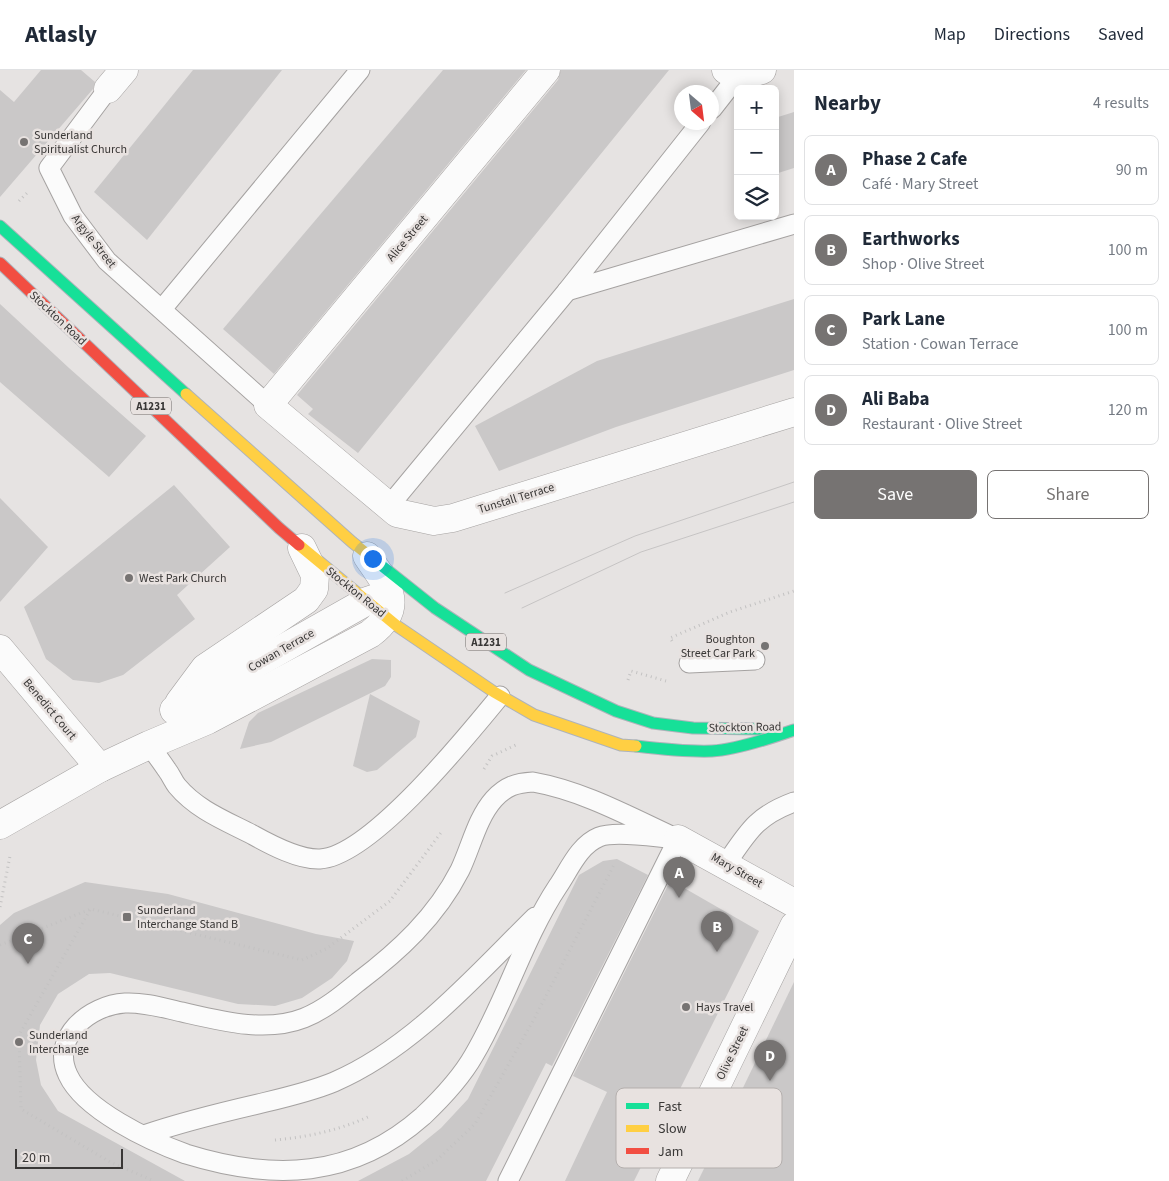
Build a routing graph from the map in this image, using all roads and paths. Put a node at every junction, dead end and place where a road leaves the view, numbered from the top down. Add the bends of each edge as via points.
1 (360, 70) edge
2 (546, 70) edge
3 (742, 72) edge
4 (118, 76) edge
5 (719, 100) edge
6 (695, 130) edge
7 (49, 168) junction
8 (18, 202) dead end
9 (794, 224) edge
10 (0, 226) edge
11 (0, 263) edge
12 (567, 291) junction
13 (162, 310) junction
14 (268, 405) junction
15 (794, 412) edge
16 (389, 506) junction
17 (302, 548) junction
18 (364, 551) junction
19 (794, 591) edge
20 (381, 604) junction
21 (435, 608) junction
22 (360, 639) junction
23 (422, 643) junction
24 (0, 649) edge
25 (755, 660) dead end
26 (689, 664) joint
27 (500, 696) junction
28 (174, 710) junction
29 (794, 728) edge
30 (149, 745) junction
31 (525, 745) dead end
32 (100, 768) junction
33 (482, 771) dead end
34 (794, 802) edge
35 (9, 819) edge
36 (447, 825) dead end
37 (678, 839) junction
38 (617, 859) dead end
39 (726, 864) junction
40 (794, 903) edge
41 (0, 907) edge
42 (543, 909) junction
43 (794, 926) edge
44 (0, 945) edge
45 (715, 1088) edge
46 (374, 1114) dead end
47 (144, 1135) junction
48 (293, 1138) dead end
49 (676, 1168) edge
50 (402, 1181) edge
51 (508, 1181) edge
52 (670, 1181) edge

1 - 13 lane
2 - 14 street, Alice Street
3 - 5 lane
4 - 7 lane
6 - 12 lane
7 - 8 path
7 - 13 lane, Argyle Street via 73,216 107,261
9 - 12 lane
10 - 18 highway, Stockton Road / A1231
11 - 17 highway, Stockton Road / A1231
12 - 16 lane
13 - 14 lane, Argyle Street
14 - 16 street, Tunstall Terrace
15 - 16 street, Tunstall Terrace via 452,518 434,522 397,513
17 - 20 highway, Stockton Road / A1231
17 - 28 street, Cowan Terrace via 315,574 314,589 306,600 205,668
18 - 20 street via 386,584
18 - 21 highway, Stockton Road / A1231
19 - 26 path via 730,612 670,638
20 - 21 street via 400,595
20 - 22 street, Cowan Terrace via 378,627
20 - 23 highway, Stockton Road / A1231
20 - 28 street, Cowan Terrace
21 - 29 highway, Stockton Road / A1231 via 529,670 616,712 654,723 693,728
22 - 23 street, Cowan Terrace via 395,635
22 - 30 street, Cowan Terrace via 208,720
23 - 27 highway, Stockton Road / A1231
24 - 32 street, Benedict Court
25 - 26 lane
27 - 29 highway, Stockton Road / A1231 via 534,714 621,745 714,751 760,741
27 - 30 lane via 438,768 376,831 350,849 319,859 276,847 207,812 177,786
28 - 30 street, Cowan Terrace
30 - 32 street, Cowan Terrace
31 - 33 path via 517,743 492,756
32 - 35 street, Cowan Terrace
34 - 39 lane via 762,818
35 - 41 path
36 - 44 path via 390,901 326,949 302,960 91,909
37 - 39 street, Mary Street
37 - 42 lane via 612,834 599,837 580,852
37 - 47 lane via 551,785 518,783 496,796 486,809 460,870 429,918 377,968 317,1012 301,1019 268,1025 125,1003 106,1006 89,1014 75,1026 66,1040 63,1054 66,1072 75,1088 93,1105
37 - 51 lane
38 - 50 path via 475,1124 437,1160
39 - 40 street, Mary Street
42 - 47 lane via 447,1004 396,1046 364,1066 334,1082 293,1096 178,1123
42 - 47 lane via 475,1055 436,1104 390,1142 362,1157 328,1169 268,1173 211,1163
43 - 45 street, Olive Street
46 - 48 path via 353,1124
49 - 52 street, Olive Street

